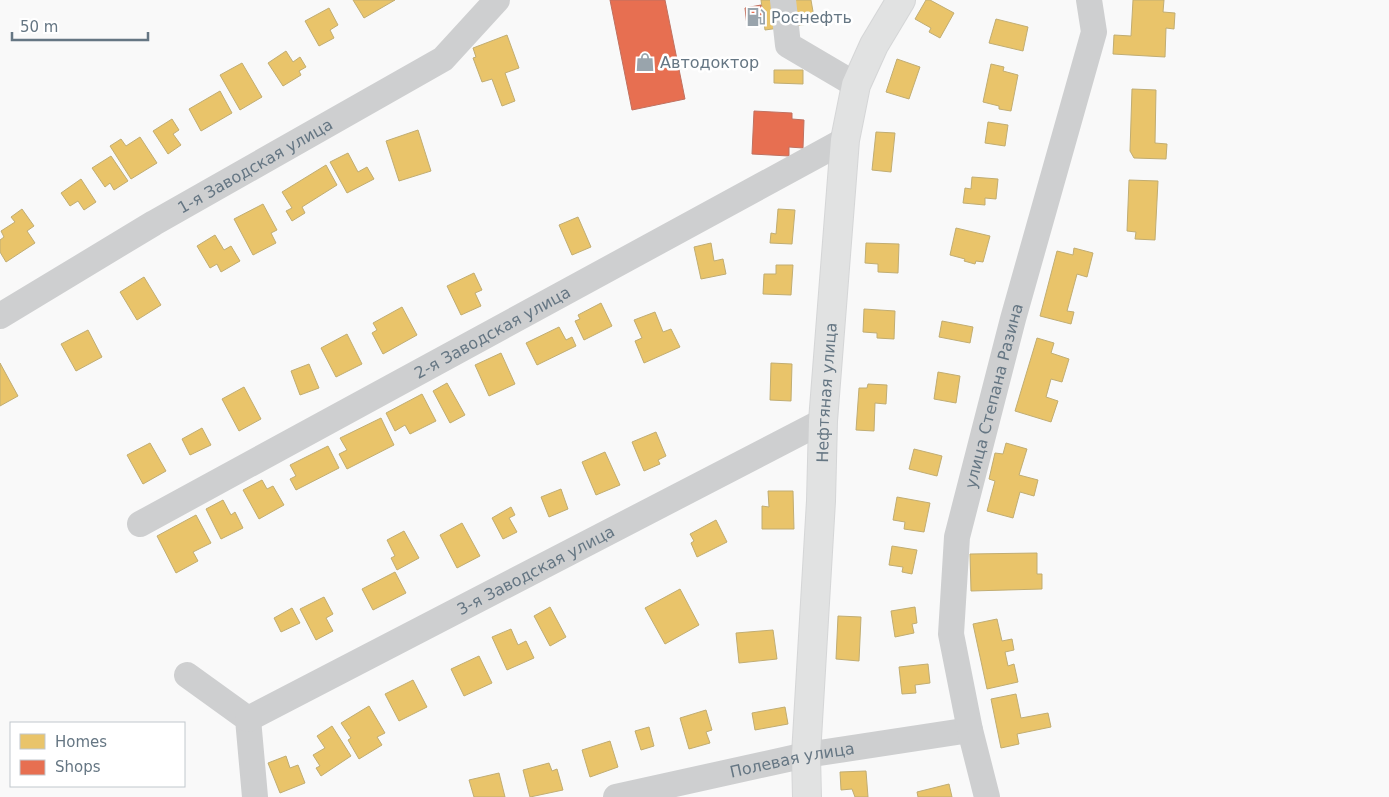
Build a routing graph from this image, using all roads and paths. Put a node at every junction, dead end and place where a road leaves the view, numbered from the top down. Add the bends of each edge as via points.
1 (496, 0) edge
2 (783, 0) edge
3 (901, 0) edge
4 (1089, 0) edge
5 (856, 85) junction
6 (845, 140) junction
7 (0, 316) edge
8 (823, 421) junction
9 (140, 524) dead end
10 (187, 675) dead end
11 (248, 719) junction
12 (970, 730) junction
13 (806, 755) junction
14 (256, 797) edge
15 (616, 797) edge
16 (807, 797) edge
17 (987, 797) edge

1 - 7 street, 1-я Заводская улица via 443,59 154,223
2 - 5 street via 788,45
3 - 5 main road, Нефтяная улица
4 - 12 street, улица Степана Разина via 1094,32 1013,319 957,537 951,634
5 - 6 main road, Нефтяная улица
6 - 8 main road, Нефтяная улица
6 - 9 street, 2-я Заводская улица
8 - 11 street, 3-я Заводская улица
8 - 13 main road, Нефтяная улица
10 - 11 street
11 - 14 street
12 - 13 street, Полевая улица
12 - 17 street, улица Степана Разина
13 - 15 street, Полевая улица
13 - 16 main road, Нефтяная улица

